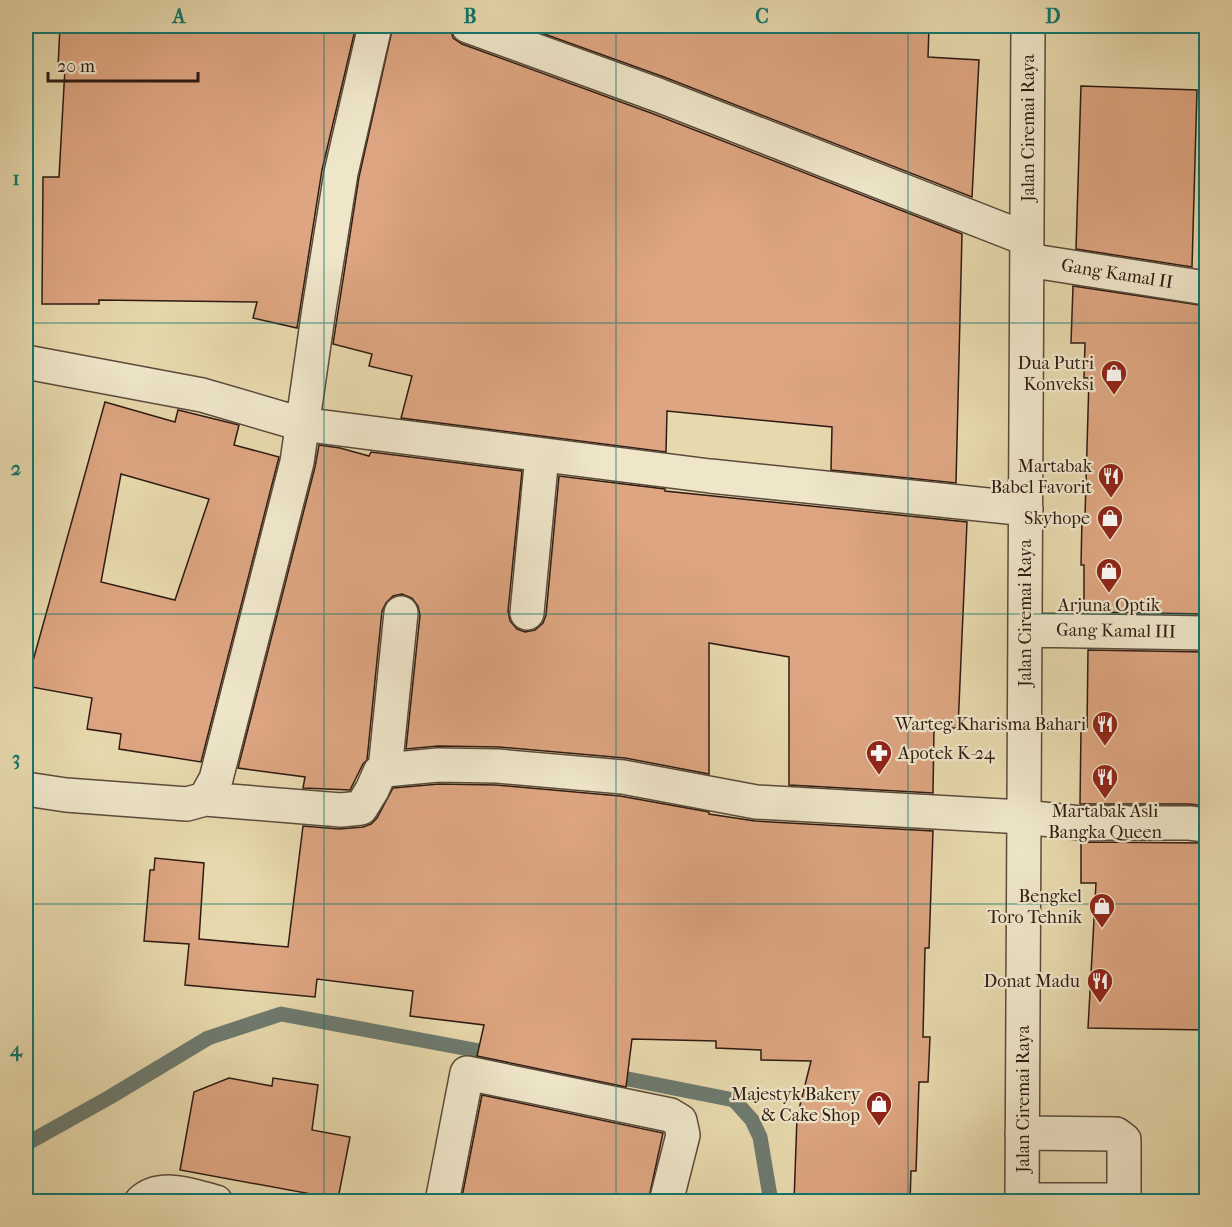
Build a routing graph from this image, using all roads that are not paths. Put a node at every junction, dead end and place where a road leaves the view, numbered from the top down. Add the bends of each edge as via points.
1 (375, 26) edge
2 (468, 26) edge
3 (1028, 26) edge
4 (1027, 249) junction
5 (1206, 288) edge
6 (26, 362) edge
7 (301, 424) junction
8 (542, 455) junction
9 (1026, 509) junction
10 (401, 613) dead end
11 (528, 613) dead end
12 (1025, 630) junction
13 (1206, 633) edge
14 (385, 770) junction
15 (26, 789) edge
16 (205, 799) junction
17 (1024, 817) junction
18 (1206, 825) edge
19 (1022, 1133) junction
20 (1022, 1201) edge
21 (141, 1202) edge
22 (216, 1202) edge
23 (442, 1202) edge
24 (666, 1202) edge

1 - 7 street via 341,173
2 - 4 street, Gang Kamal II via 658,95
3 - 4 street, Jalan Ciremai Raya
4 - 5 street, Gang Kamal II
4 - 9 street, Jalan Ciremai Raya
6 - 7 street via 202,395
7 - 8 street
7 - 16 street via 297,462 219,768
8 - 9 street
8 - 11 street
9 - 12 street, Jalan Ciremai Raya
10 - 14 street
12 - 13 street, Gang Kamal III
12 - 17 street, Jalan Ciremai Raya
14 - 16 street via 377,777 361,808 341,810
14 - 17 street via 438,765 497,766 623,777 756,802
15 - 16 street via 187,804
17 - 18 street via 1080,823
17 - 19 street, Jalan Ciremai Raya
19 - 20 street, Jalan Ciremai Raya
19 - 20 street via 1116,1134 1124,1140 1122,1198
21 - 22 street via 147,1196 171,1191
23 - 24 street via 467,1073 670,1115 680,1121 683,1135

